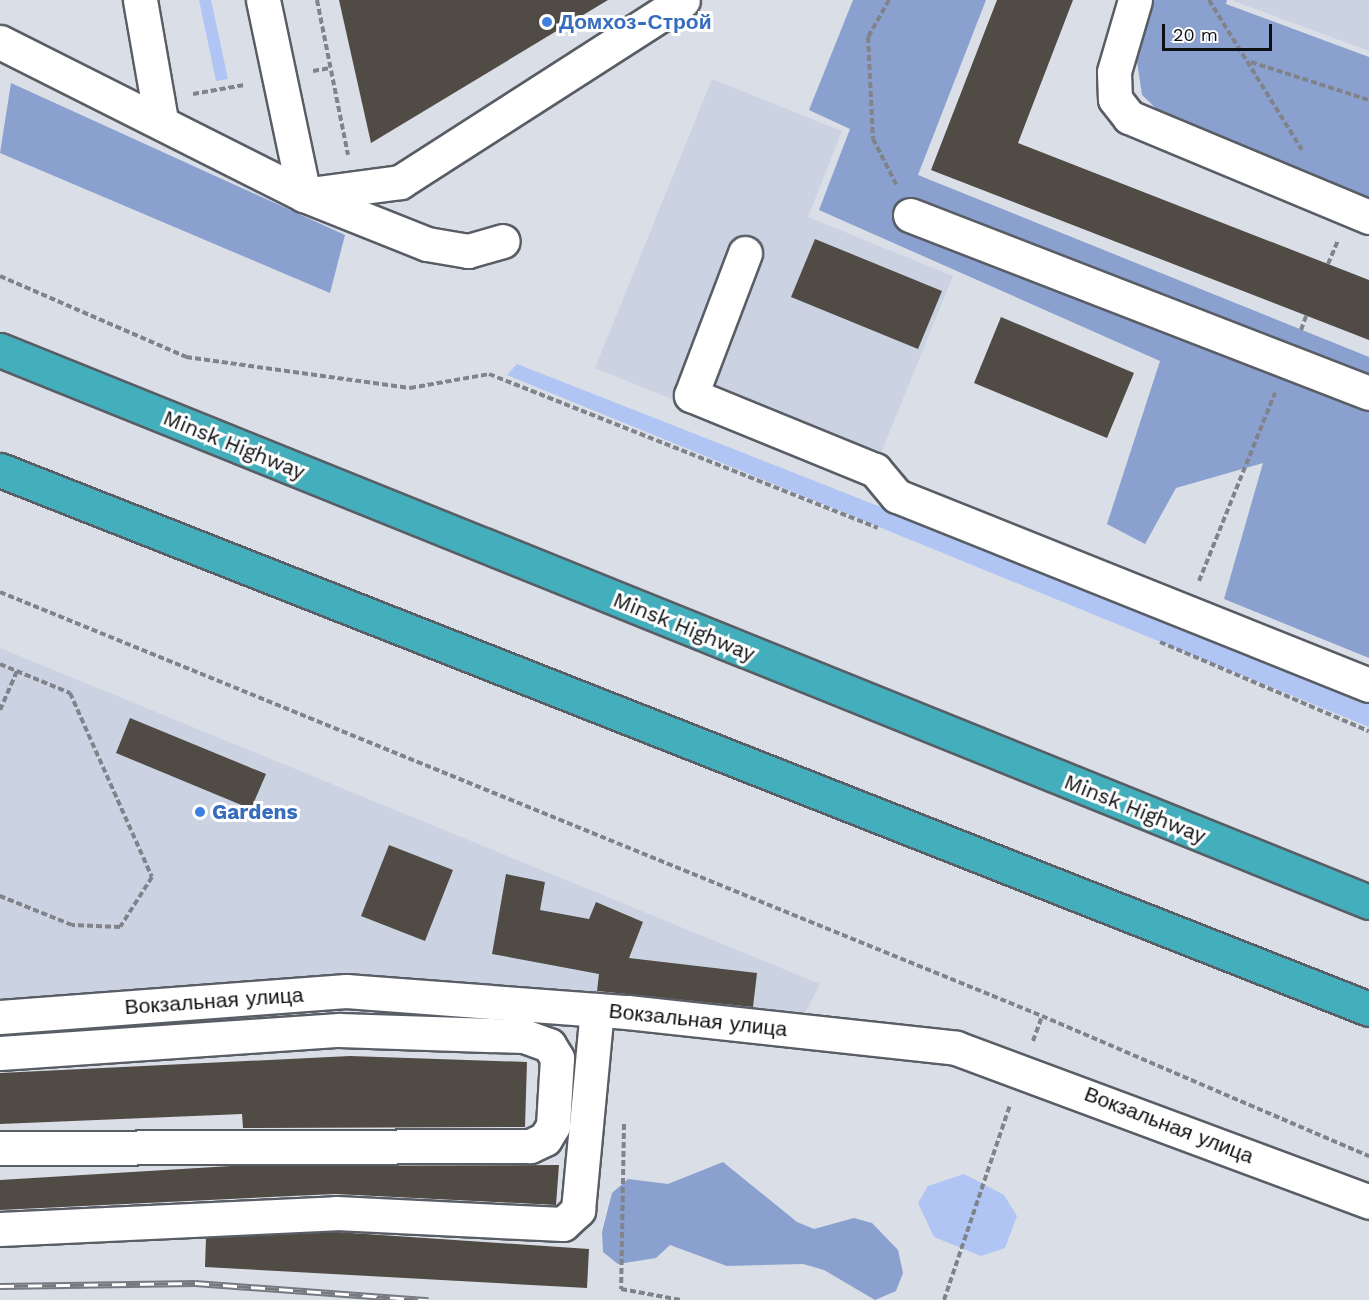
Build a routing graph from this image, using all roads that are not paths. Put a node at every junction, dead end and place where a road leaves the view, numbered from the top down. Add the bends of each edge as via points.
1 (140, 0) edge
2 (263, 0) edge
3 (683, 0) edge
4 (1135, 0) edge
5 (0, 42) edge
6 (161, 120) junction
7 (304, 195) junction
8 (910, 215) road end
9 (1369, 217) edge
10 (504, 241) dead end
11 (745, 252) dead end
12 (0, 350) edge
13 (1369, 393) edge
14 (0, 470) edge
15 (1369, 685) edge
16 (1369, 902) edge
17 (1369, 1009) edge
18 (597, 1010) junction
19 (0, 1017) edge
20 (0, 1053) edge
21 (0, 1148) edge
22 (1369, 1202) edge
23 (0, 1229) edge

1 - 6 street
2 - 7 street
3 - 7 street via 400,182
4 - 9 street via 1114,72 1115,99 1129,117
5 - 6 street
6 - 7 street
7 - 10 street via 426,244 468,251
8 - 13 street
11 - 15 street via 691,395 875,470 897,496
12 - 16 highway, Minsk Highway
14 - 17 highway
18 - 19 street, Вокзальная улица via 346,991
18 - 22 street, Вокзальная улица via 956,1048
18 - 23 street via 578,1210 563,1224 336,1213
20 - 21 street via 339,1030 524,1036 549,1045 557,1058 553,1126 545,1139 530,1146

